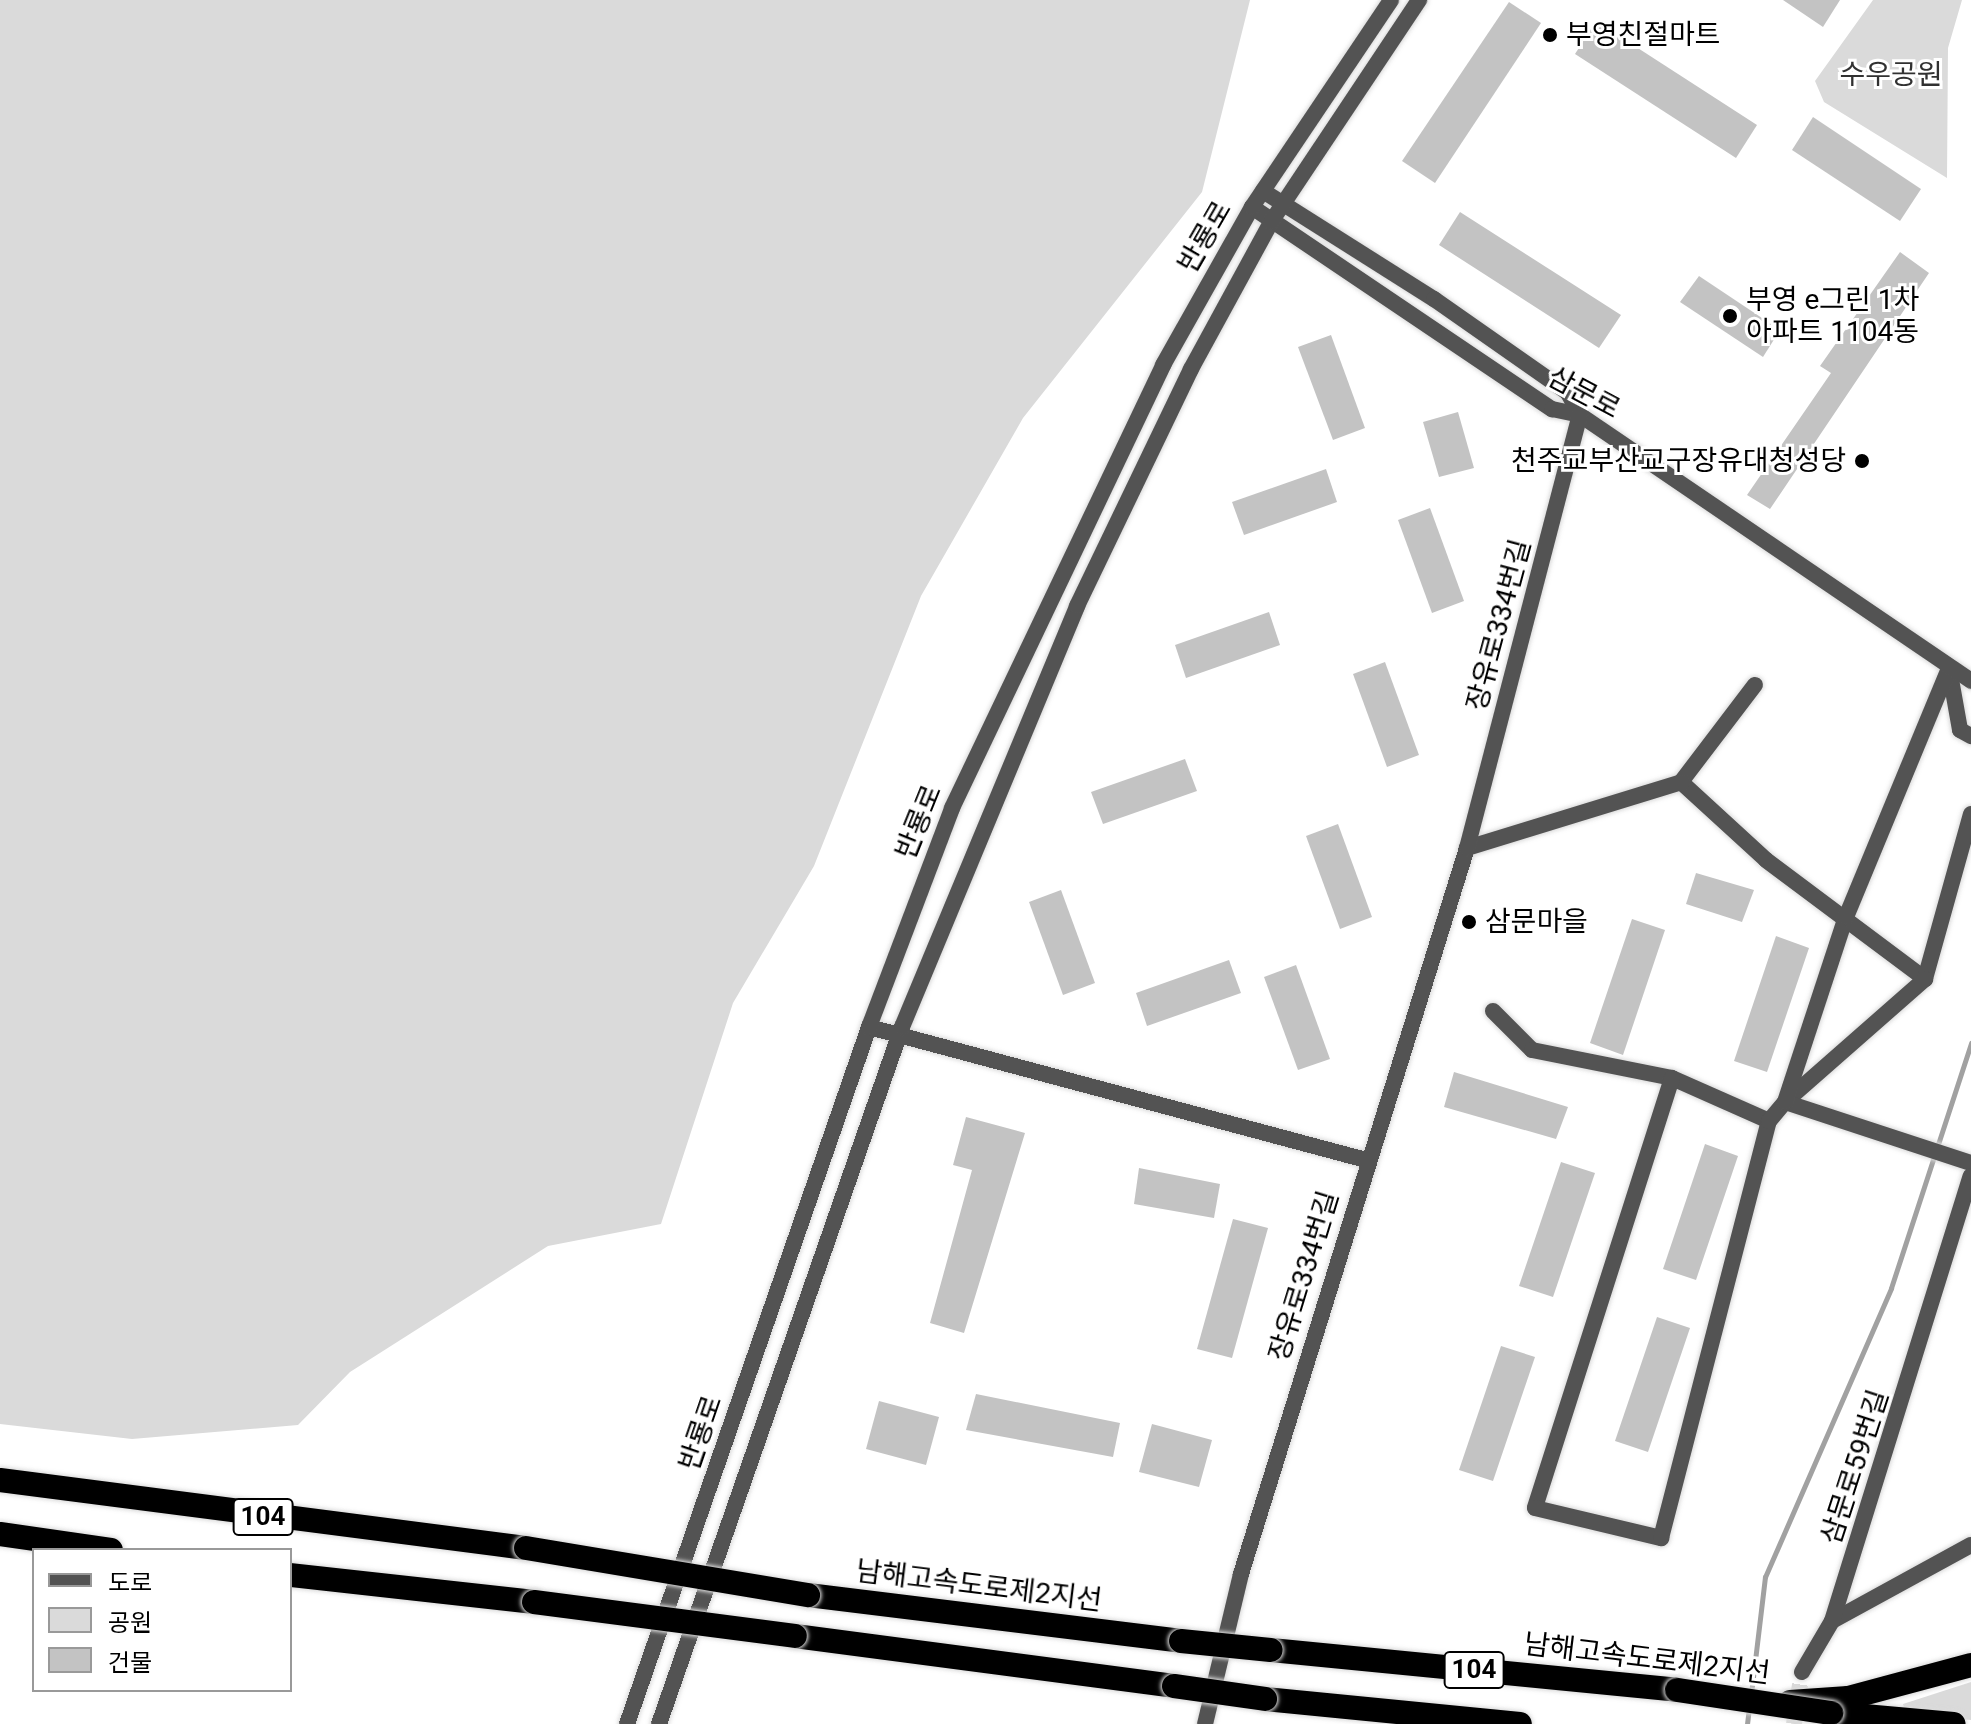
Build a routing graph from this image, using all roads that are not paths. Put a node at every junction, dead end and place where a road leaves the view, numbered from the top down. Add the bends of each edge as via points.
1 (1391, 0) edge
2 (1419, 0) edge
3 (1263, 191) junction
4 (1282, 203) junction
5 (1252, 207) junction
6 (1271, 222) junction
7 (1580, 415) junction
8 (1949, 668) junction
9 (1970, 681) edge
10 (1755, 685) dead end
11 (1971, 736) edge
12 (1681, 782) junction
13 (1971, 814) edge
14 (1467, 848) junction
15 (1846, 917) junction
16 (1925, 979) junction
17 (1493, 1011) dead end
18 (869, 1027) junction
19 (899, 1035) junction
20 (1672, 1078) junction
21 (1785, 1102) junction
22 (1769, 1121) junction
23 (1366, 1160) junction
24 (1971, 1163) edge
25 (1971, 1176) edge
26 (0, 1480) edge
27 (0, 1534) edge
28 (1971, 1545) edge
29 (97, 1548) edge
30 (292, 1575) edge
31 (1832, 1621) junction
32 (1971, 1665) edge
33 (1802, 1672) tunnel mouth
34 (1768, 1703) junction
35 (1496, 1722) edge
36 (627, 1724) edge
37 (659, 1724) edge
38 (1205, 1724) edge
39 (1520, 1724) edge
40 (1954, 1724) edge

1 - 3 street, 반룡로
2 - 4 street, 반룡로
3 - 4 street, 삼문로
3 - 5 street, 반룡로
4 - 6 street, 반룡로
4 - 7 street, 삼문로 via 1434,299 1568,393
5 - 6 street, 삼문로
5 - 18 street, 반룡로 via 1163,365 1046,603 952,808
6 - 7 street, 삼문로 via 1552,409
6 - 19 street, 반룡로 via 1191,369 1077,606
7 - 8 street, 삼문로
7 - 14 street, 장유로334번길
8 - 9 street, 삼문로
8 - 11 street via 1960,730
8 - 15 street
10 - 12 street
12 - 14 street
12 - 15 street via 1766,860
13 - 16 street
14 - 23 street, 장유로334번길
15 - 16 street
15 - 21 street
16 - 21 street
17 - 20 street via 1532,1050
18 - 19 street
18 - 36 street, 반룡로
19 - 23 street
19 - 37 street, 반룡로
20 - 22 street
20 - 22 street via 1535,1508 1661,1538
21 - 22 street
21 - 24 street
23 - 38 street, 장유로334번길 via 1241,1574
25 - 31 street, 삼문로59번길
26 - 34 highway, 남해고속도로제2지선 / 104, bridge via 526,1548 808,1595 1181,1641
27 - 29 highway
28 - 31 street
30 - 35 highway, 104, bridge via 1265,1699
31 - 33 street, 삼문로59번길
32 - 34 highway via 1848,1698
34 - 40 highway, 남해고속도로제2지선 / 104, bridge
35 - 39 highway, 104

